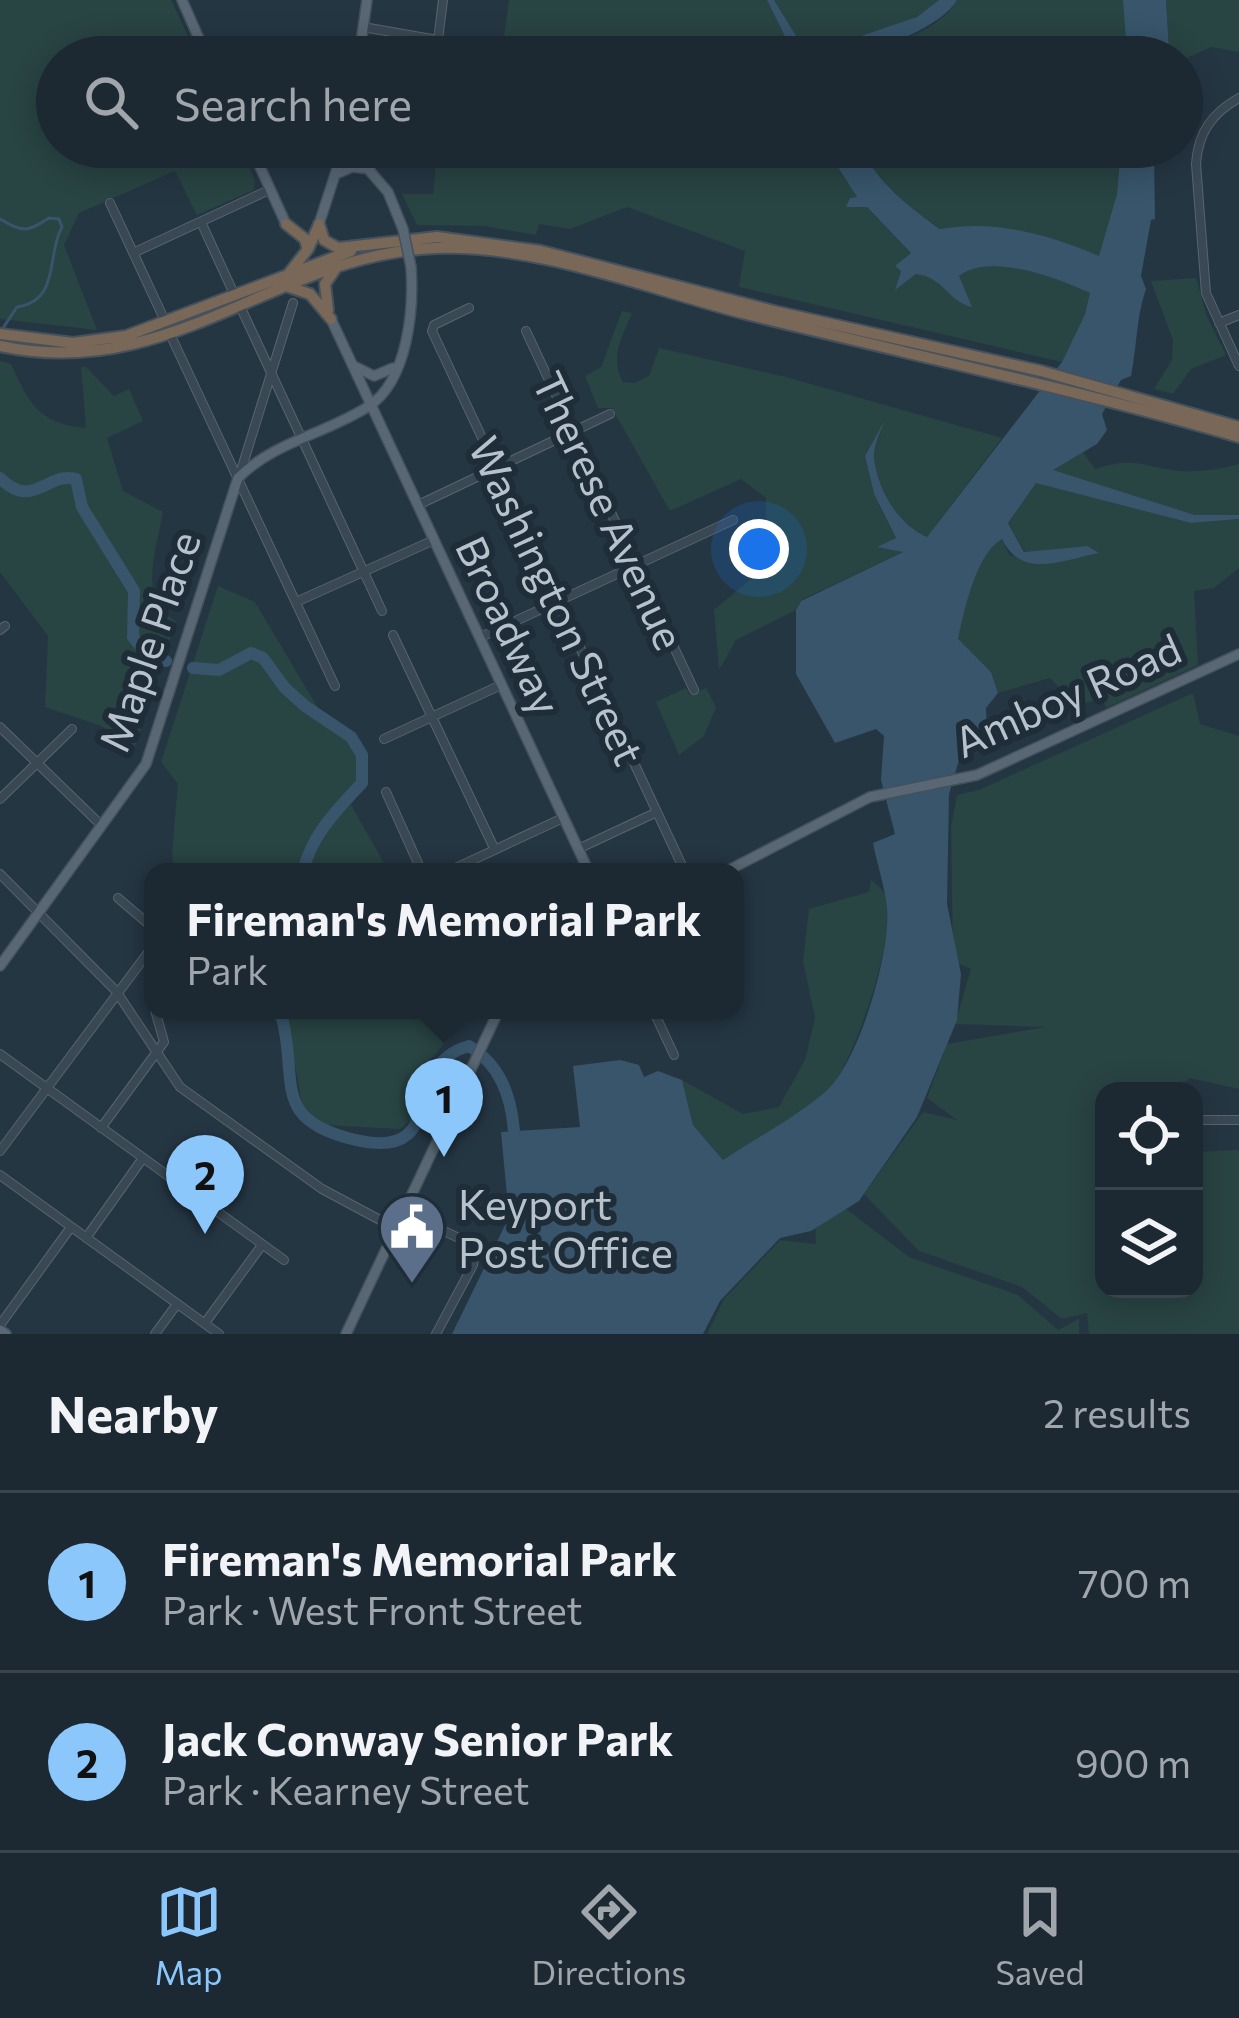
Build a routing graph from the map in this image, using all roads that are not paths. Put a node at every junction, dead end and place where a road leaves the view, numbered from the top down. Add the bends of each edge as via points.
1 (182, 0) edge
2 (368, 0) edge
3 (443, 0) edge
4 (363, 27) junction
5 (198, 36) edge
6 (362, 36) edge
7 (415, 36) edge
8 (438, 36) edge
9 (1239, 98) edge
10 (1203, 136) edge
11 (260, 168) edge
12 (338, 168) edge
13 (350, 168) edge
14 (361, 168) edge
15 (1197, 168) edge
16 (370, 169) joint
17 (336, 174) junction
18 (269, 190) junction
19 (110, 202) dead end
20 (201, 221) junction
21 (286, 224) joint
22 (320, 224) junction
23 (365, 246) junction
24 (308, 249) junction
25 (133, 253) junction
26 (335, 268) junction
27 (288, 280) junction
28 (237, 300) junction
29 (292, 304) dead end
30 (469, 308) dead end
31 (1239, 315) edge
32 (331, 319) junction
33 (1219, 323) junction
34 (168, 328) junction
35 (526, 331) dead end
36 (0, 334) edge
37 (0, 346) edge
38 (352, 364) junction
39 (397, 366) junction
40 (1239, 366) edge
41 (272, 374) junction
42 (1039, 376) junction
43 (1123, 398) junction
44 (372, 404) junction
45 (610, 414) dead end
46 (1239, 423) edge
47 (573, 433) junction
48 (301, 437) junction
49 (1239, 437) edge
50 (496, 468) junction
51 (238, 478) junction
52 (418, 505) junction
53 (733, 520) dead end
54 (434, 540) junction
55 (635, 566) junction
56 (364, 572) junction
57 (558, 601) junction
58 (296, 602) junction
59 (382, 611) dead end
60 (393, 634) dead end
61 (479, 638) junction
62 (1239, 654) edge
63 (501, 685) junction
64 (335, 686) dead end
65 (694, 690) dead end
66 (432, 717) junction
67 (0, 727) edge
68 (72, 729) dead end
69 (384, 739) dead end
70 (37, 764) junction
71 (386, 792) dead end
72 (0, 799) edge
73 (657, 812) junction
74 (563, 818) junction
75 (102, 826) junction
76 (578, 849) junction
77 (495, 850) junction
78 (418, 863) edge
79 (467, 863) edge
80 (585, 863) edge
81 (681, 863) edge
82 (743, 863) edge
83 (0, 874) edge
84 (118, 898) dead end
85 (39, 913) junction
86 (144, 920) edge
87 (144, 961) edge
88 (0, 966) edge
89 (116, 991) junction
90 (158, 1019) edge
91 (495, 1019) edge
92 (657, 1019) edge
93 (156, 1053) junction
94 (0, 1054) edge
95 (674, 1054) dead end
96 (46, 1087) junction
97 (1203, 1120) edge
98 (1239, 1120) edge
99 (101, 1128) junction
100 (0, 1150) edge
101 (143, 1158) junction
102 (0, 1175) edge
103 (404, 1212) junction
104 (71, 1227) junction
105 (395, 1228) junction
106 (86, 1238) junction
107 (262, 1245) junction
108 (284, 1260) dead end
109 (177, 1304) junction
110 (205, 1323) junction
111 (2, 1330) edge
112 (155, 1334) edge
113 (219, 1334) edge
114 (346, 1334) edge
115 (436, 1334) edge

1 - 5 main road
2 - 4 main road
3 - 8 street
4 - 6 main road
4 - 7 street
9 - 10 street
11 - 18 main road
12 - 17 main road
13 - 17 main road
14 - 16 main road
15 - 33 street via 1204,284
16 - 39 main road, bridge via 388,192 411,267
17 - 22 main road
18 - 20 street
18 - 21 main road
19 - 25 street
20 - 25 street
20 - 28 street
21 - 24 highway
22 - 23 highway via 334,247
22 - 24 highway
23 - 27 highway
23 - 42 highway via 436,237 514,245
24 - 27 highway
25 - 34 street
26 - 27 highway
26 - 32 highway via 324,297
26 - 42 highway via 415,249 492,251 806,329
27 - 28 highway
27 - 32 highway
28 - 34 highway
28 - 41 street
29 - 41 street, Maple Place
30 - 50 street, Washington Street via 432,328
31 - 33 street
32 - 38 main road, Broadway
33 - 40 street
34 - 36 highway via 96,341
34 - 37 highway via 126,348 79,355
34 - 51 street
35 - 47 street, Therese Avenue
38 - 39 main road via 374,376
38 - 44 main road, Broadway
39 - 44 main road
41 - 48 street
41 - 51 street, Maple Place
42 - 43 highway
43 - 46 highway
43 - 49 highway
44 - 48 main road
44 - 52 main road, Broadway
45 - 47 street
47 - 50 street
47 - 55 street, Therese Avenue
48 - 51 main road
48 - 56 street
50 - 52 street
50 - 57 street, Washington Street
51 - 58 street
51 - 75 main road, Maple Place via 148,760
52 - 54 main road, Broadway
53 - 55 street
54 - 56 street
54 - 61 main road, Broadway
55 - 57 street
55 - 65 street, Therese Avenue
56 - 58 street
56 - 59 street
57 - 61 street
57 - 73 street, Washington Street
58 - 64 street
60 - 66 street
61 - 63 main road, Broadway
62 - 82 main road, Amboy Road via 1032,751 955,781 875,796
63 - 66 street
63 - 74 main road, Broadway
66 - 69 street
66 - 77 street
67 - 70 street
68 - 70 street
70 - 72 street
70 - 75 street
71 - 78 street
73 - 76 street
73 - 81 street, Washington Street
74 - 76 main road, Broadway
74 - 77 street
75 - 85 main road, Maple Place
76 - 80 main road, Broadway
77 - 79 street
83 - 85 street
84 - 86 street
85 - 88 main road, Maple Place
85 - 89 street
87 - 89 street
89 - 93 street
89 - 96 street
90 - 93 street via 164,1040
91 - 103 main road
92 - 95 street
93 - 99 street
93 - 105 street via 183,1089 323,1190
94 - 96 street
96 - 99 street
96 - 100 street
97 - 98 street
99 - 101 street
101 - 106 street
101 - 107 street
102 - 104 street
103 - 105 main road
103 - 115 street via 466,1243 475,1256
104 - 106 street
104 - 111 street
105 - 114 main road
106 - 109 street
107 - 108 street
107 - 110 street
109 - 110 street
109 - 112 street
110 - 113 street

